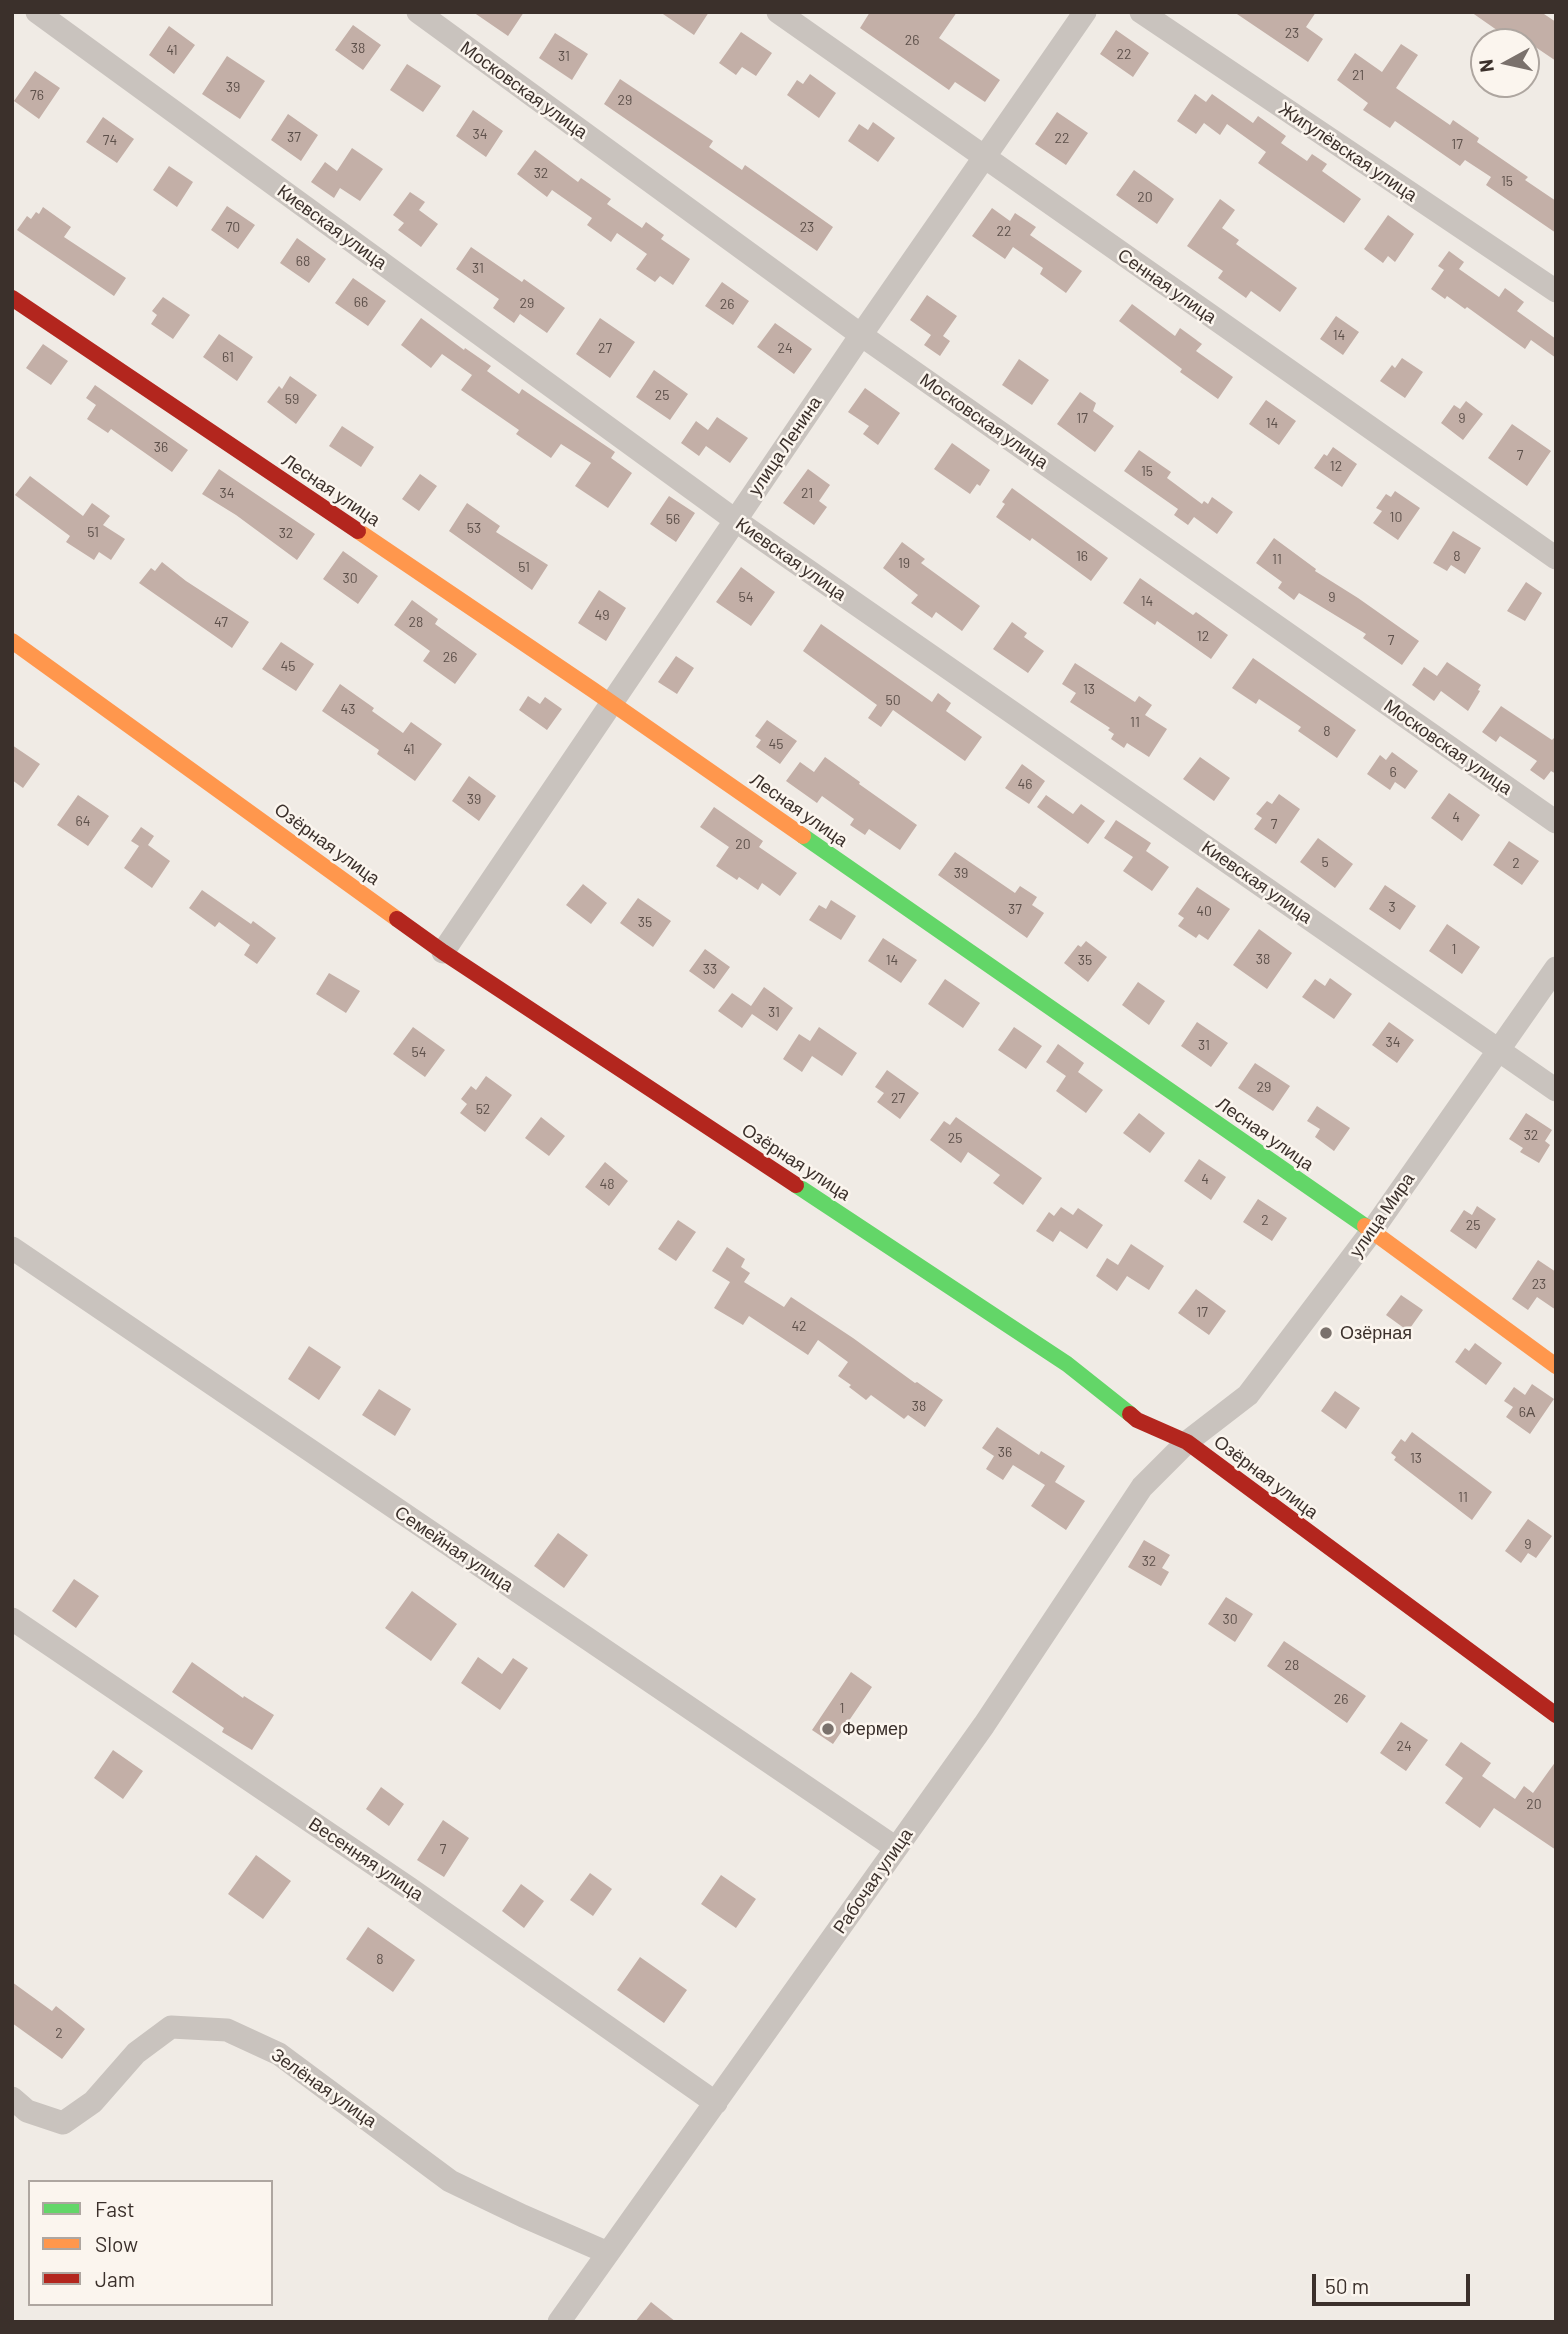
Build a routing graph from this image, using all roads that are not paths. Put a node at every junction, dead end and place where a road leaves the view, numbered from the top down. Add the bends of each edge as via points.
1 (37, 12) edge
2 (418, 12) edge
3 (778, 12) edge
4 (1085, 12) edge
5 (1140, 12) edge
6 (984, 157) junction
7 (1556, 291) edge
8 (12, 298) edge
9 (861, 335) junction
10 (734, 520) junction
11 (1556, 558) edge
12 (12, 641) edge
13 (610, 702) junction
14 (1556, 822) edge
15 (443, 952) junction
16 (1556, 968) edge
17 (1497, 1049) junction
18 (1556, 1090) edge
19 (1372, 1231) junction
20 (12, 1248) edge
21 (1556, 1366) edge
22 (1186, 1442) junction
23 (12, 1619) edge
24 (1556, 1715) edge
25 (896, 1848) junction
26 (12, 2098) edge
27 (716, 2104) junction
28 (608, 2253) junction
29 (559, 2322) edge

1 - 10 street, Киевская улица
2 - 9 street, Московская улица
3 - 6 street, Сенная улица
4 - 6 street, улица Ленина
5 - 7 street, Жигулёвская улица
6 - 9 street, улица Ленина
6 - 11 street, Сенная улица
8 - 13 street, Лесная улица
9 - 10 street, улица Ленина
9 - 14 street, Московская улица
10 - 13 street, улица Ленина
10 - 17 street, Киевская улица
12 - 15 street, Озёрная улица
13 - 15 street, улица Ленина
13 - 19 street, Лесная улица
15 - 22 street, Озёрная улица via 1067,1364 1137,1420
16 - 17 street, улица Мира
17 - 18 street, Киевская улица
17 - 19 street, улица Мира
19 - 21 street, Лесная улица
19 - 22 street, улица Мира via 1248,1395
20 - 25 street, Семейная улица
22 - 24 street, Озёрная улица
22 - 25 street, Рабочая улица via 1142,1487
23 - 27 street, Весенняя улица
25 - 27 street, Рабочая улица
26 - 28 street, Зелёная улица via 27,2111 63,2123 93,2102 136,2053 171,2027 227,2030 279,2054 450,2181
27 - 28 street, Рабочая улица
28 - 29 street, Рабочая улица

